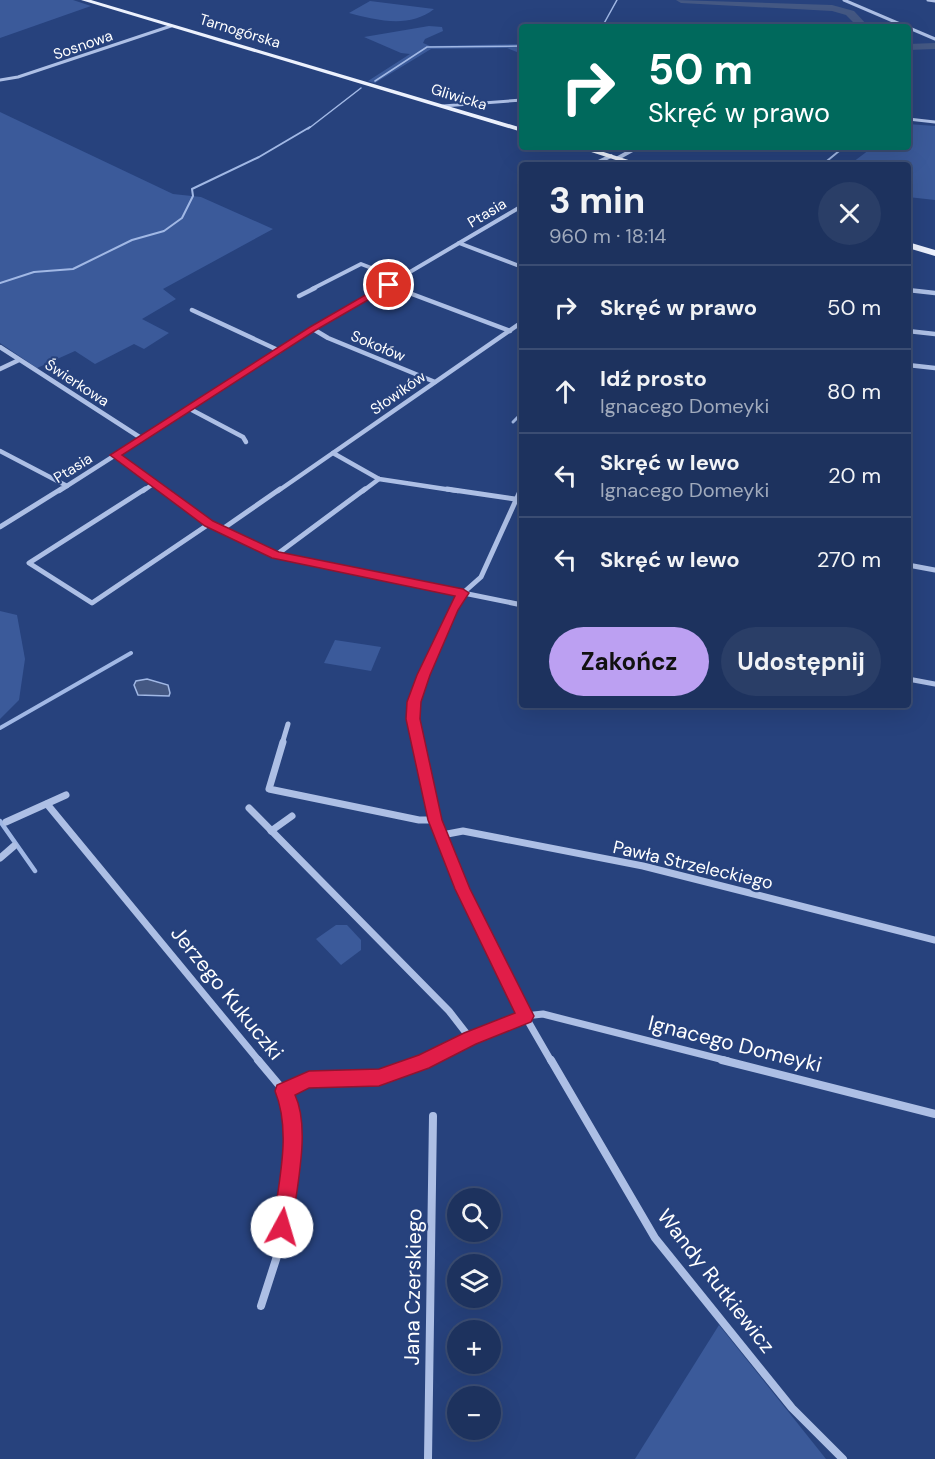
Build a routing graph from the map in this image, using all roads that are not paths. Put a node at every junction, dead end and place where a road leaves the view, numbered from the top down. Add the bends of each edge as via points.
1 (84, 0) edge
2 (844, 0) edge
3 (928, 0) edge
4 (935, 1) edge
5 (900, 24) edge
6 (171, 26) junction
7 (911, 29) edge
8 (935, 39) edge
9 (0, 80) edge
10 (388, 90) joint
11 (519, 100) edge
12 (443, 106) junction
13 (911, 119) edge
14 (935, 122) edge
15 (519, 129) edge
16 (590, 150) edge
17 (631, 150) edge
18 (614, 157) junction
19 (600, 162) edge
20 (630, 162) edge
21 (519, 208) edge
22 (459, 243) junction
23 (911, 246) edge
24 (935, 253) edge
25 (519, 266) edge
26 (400, 279) junction
27 (389, 285) junction
28 (911, 290) edge
29 (935, 293) edge
30 (299, 296) dead end
31 (192, 310) dead end
32 (519, 324) edge
33 (313, 328) junction
34 (510, 331) junction
35 (911, 331) edge
36 (935, 334) edge
37 (0, 346) edge
38 (279, 351) junction
39 (20, 360) junction
40 (911, 365) edge
41 (1, 368) edge
42 (935, 368) edge
43 (435, 382) junction
44 (190, 409) junction
45 (141, 438) junction
46 (246, 442) dead end
47 (0, 452) edge
48 (333, 453) junction
49 (115, 455) junction
50 (380, 479) junction
51 (153, 484) junction
52 (66, 486) junction
53 (519, 500) edge
54 (209, 524) junction
55 (0, 526) edge
56 (221, 530) junction
57 (276, 555) junction
58 (911, 566) edge
59 (935, 570) edge
60 (463, 593) junction
61 (519, 603) edge
62 (911, 680) edge
63 (935, 684) edge
64 (288, 724) dead end
65 (66, 795) dead end
66 (47, 804) junction
67 (249, 808) dead end
68 (292, 816) dead end
69 (435, 820) junction
70 (6, 822) dead end
71 (271, 831) junction
72 (442, 835) junction
73 (14, 846) dead end
74 (0, 858) edge
75 (935, 940) edge
76 (525, 1016) junction
77 (470, 1038) junction
78 (284, 1091) junction
79 (935, 1114) edge
80 (433, 1116) dead end
81 (261, 1306) dead end
82 (428, 1459) edge
83 (843, 1459) edge

1 - 6 main road, Tarnogórska
2 - 5 street
3 - 4 street
6 - 9 street, Sosnowa
6 - 10 main road, Tarnogórska
7 - 8 street
10 - 12 main road, Gliwicka
11 - 12 street
12 - 15 main road, Gliwicka
13 - 14 street
16 - 18 main road
17 - 18 street
18 - 19 street
18 - 20 main road
21 - 22 street, Ptasia
22 - 25 street
22 - 26 street, Ptasia
23 - 24 main road
26 - 27 street, Ptasia
26 - 30 street via 361,264
27 - 33 street, Ptasia
27 - 34 street
28 - 29 street
31 - 38 street
32 - 34 street, Słowików
33 - 38 street, Ptasia
33 - 43 street, Sokołów via 328,338
34 - 43 street, Słowików
35 - 36 street
37 - 39 street, Świerkowa
38 - 44 street, Ptasia
39 - 41 street
39 - 45 street, Świerkowa
40 - 42 street
43 - 48 street, Słowików
44 - 45 street, Ptasia
44 - 46 street via 243,436
45 - 49 street, Ptasia
47 - 52 street
48 - 50 street
48 - 56 street, Słowików
49 - 51 street
49 - 52 street, Ptasia
50 - 53 street
50 - 57 street
51 - 54 street
51 - 54 street via 29,563 92,603
52 - 55 street, Ptasia
53 - 60 street via 481,577
54 - 56 street
56 - 57 street
57 - 60 street
58 - 59 street
60 - 61 street
60 - 69 street via 452,610 414,702 413,719
62 - 63 street
64 - 69 street via 269,789
65 - 66 street
66 - 70 street
66 - 78 street, Jerzego Kukuczki
67 - 71 street
68 - 71 street
69 - 72 street
71 - 77 street via 449,1011
72 - 75 street, Pawła Strzeleckiego via 463,831 643,867
72 - 76 street via 463,889
73 - 74 street
76 - 77 street, Ignacego Domeyki
76 - 79 street, Ignacego Domeyki via 543,1014
76 - 83 street, Wandy Rutkiewicz via 655,1238 792,1407
77 - 78 street, Ignacego Domeyki via 423,1062 379,1078 309,1080
78 - 81 street, Jerzego Kukuczki via 291,1106 293,1127 280,1247
80 - 82 street, Jana Czerskiego

